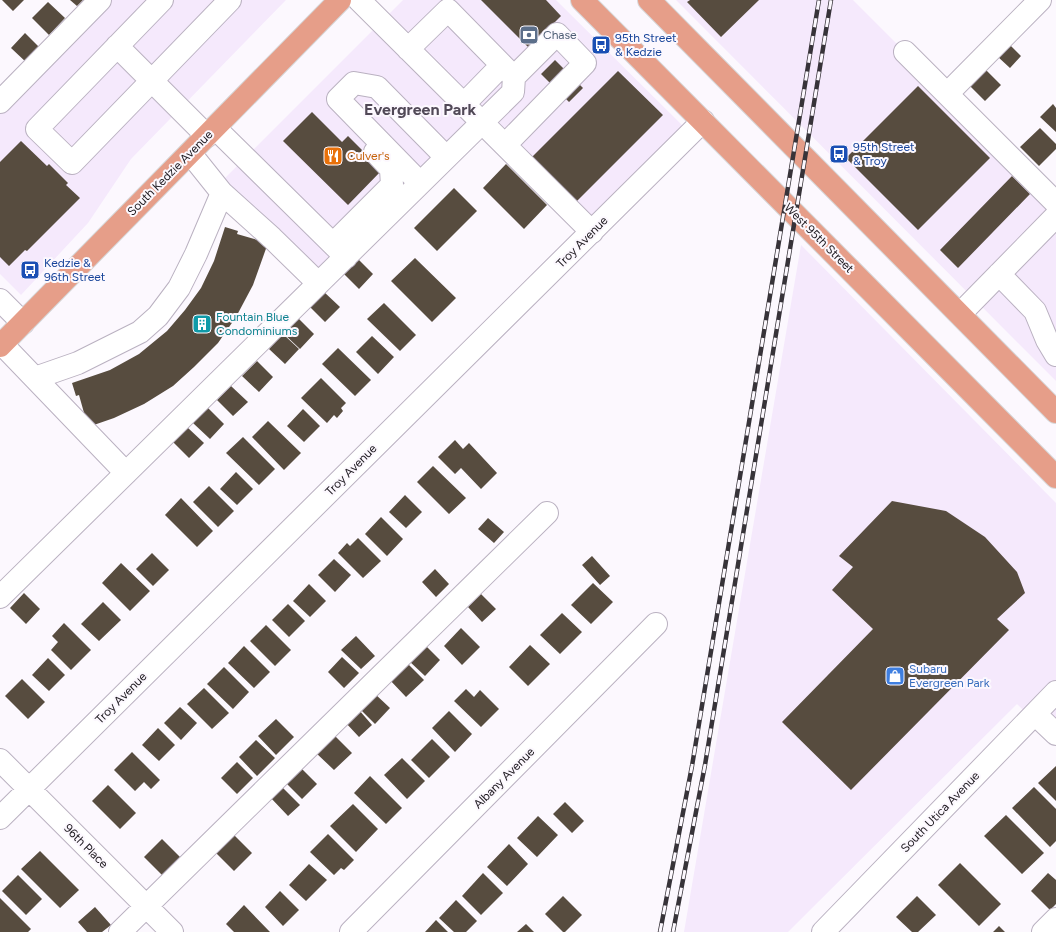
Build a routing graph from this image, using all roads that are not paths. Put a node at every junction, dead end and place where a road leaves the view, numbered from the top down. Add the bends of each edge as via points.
1 (100, 0) edge
2 (162, 0) edge
3 (230, 0) edge
4 (340, 0) edge
5 (359, 0) edge
6 (582, 0) edge
7 (1040, 0) edge
8 (655, 2) edge
9 (117, 46) junction
10 (408, 49) junction
11 (905, 52) dead end
12 (508, 71) junction
13 (152, 81) junction
14 (947, 94) junction
15 (0, 102) edge
16 (464, 104) junction
17 (356, 117) junction
18 (703, 121) junction
19 (482, 122) junction
20 (211, 132) junction
21 (505, 145) junction
22 (190, 153) junction
23 (446, 157) junction
24 (420, 183) junction
25 (222, 193) junction
26 (1056, 203) edge
27 (1056, 216) edge
28 (592, 232) junction
29 (339, 250) junction
30 (999, 274) junction
31 (318, 284) junction
32 (0, 300) edge
33 (960, 314) junction
34 (23, 323) junction
35 (1, 345) edge
36 (1056, 355) edge
37 (35, 378) junction
38 (1056, 412) edge
39 (126, 473) junction
40 (1056, 477) edge
41 (547, 514) dead end
42 (0, 597) edge
43 (656, 624) dead end
44 (1056, 692) edge
45 (1035, 714) junction
46 (1056, 734) edge
47 (0, 760) edge
48 (29, 788) junction
49 (0, 818) edge
50 (146, 906) junction
51 (1056, 919) edge
52 (120, 932) edge
53 (172, 932) edge
54 (351, 932) edge
55 (823, 932) edge
56 (1043, 932) edge

1 - 15 street
2 - 9 street
3 - 13 street
4 - 20 main road, South Kedzie Avenue
5 - 10 street
6 - 18 main road, West 95th Street
7 - 14 street
8 - 33 main road
9 - 13 street
9 - 13 street via 37,129 72,163
10 - 12 street via 448,10
10 - 16 street
11 - 14 street
12 - 16 street
12 - 19 street via 513,92
12 - 21 street via 557,34 585,62
13 - 20 street
14 - 26 street
16 - 19 street
17 - 23 street via 338,99 354,82 377,87
17 - 24 street
17 - 29 street via 356,134 391,169 392,185
18 - 28 street, Troy Avenue
18 - 40 main road, West 95th Street
19 - 21 street
19 - 23 street
20 - 22 main road, South Kedzie Avenue
20 - 29 street
21 - 28 street
22 - 25 street
22 - 34 main road, South Kedzie Avenue
23 - 24 street
24 - 29 street
25 - 31 street
25 - 37 street via 179,288 158,316 140,332 78,363
27 - 30 street
28 - 48 street, Troy Avenue
29 - 31 street
30 - 33 street
30 - 36 street via 1035,311
31 - 39 street
32 - 34 street
33 - 38 main road
34 - 35 main road, South Kedzie Avenue
35 - 37 street
37 - 39 street
39 - 42 street
41 - 50 street
43 - 54 street, Albany Avenue
44 - 45 street, South Utica Avenue
45 - 46 street
45 - 55 street, South Utica Avenue
47 - 48 street, 96th Place
48 - 49 street, Troy Avenue
48 - 50 street, 96th Place
50 - 52 street
50 - 53 street, 96th Place
51 - 56 street

